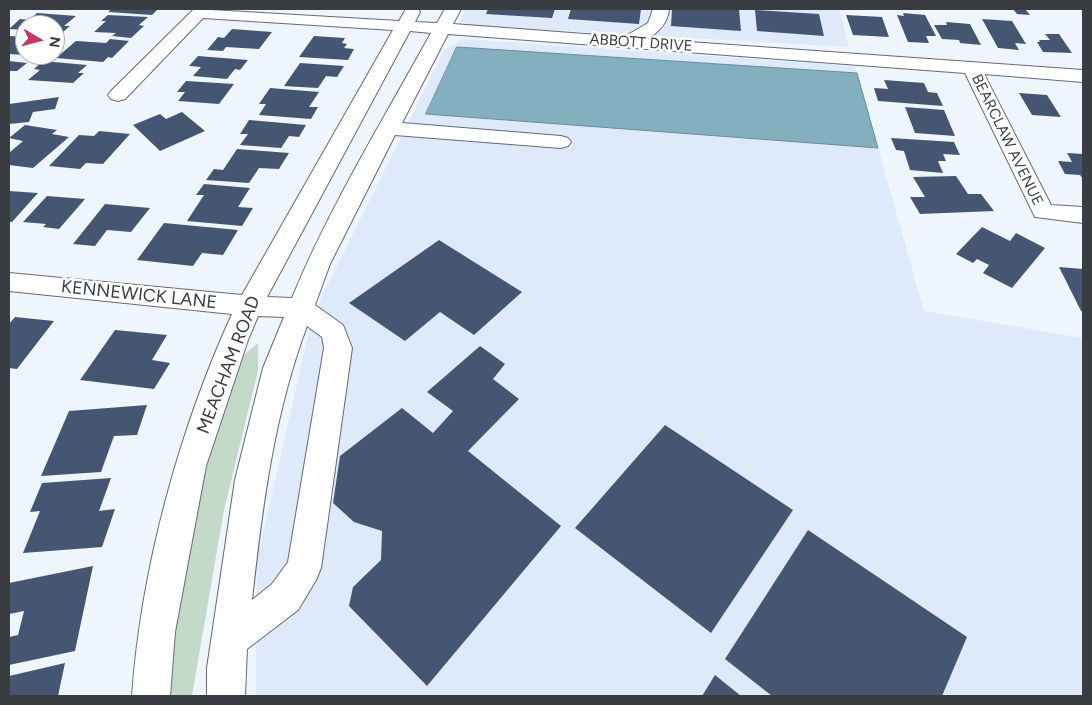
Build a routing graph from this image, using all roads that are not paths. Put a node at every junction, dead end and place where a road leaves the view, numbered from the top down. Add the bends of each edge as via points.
1 (453, 9) edge
2 (661, 9) edge
3 (201, 11) edge
4 (409, 17) edge
5 (442, 29) junction
6 (627, 42) junction
7 (972, 68) junction
8 (1083, 76) edge
9 (118, 95) dead end
10 (388, 128) junction
11 (561, 142) dead end
12 (1083, 215) edge
13 (9, 282) edge
14 (249, 306) junction
15 (300, 308) junction
16 (230, 639) junction
17 (151, 696) edge
18 (226, 696) edge

1 - 5 street
2 - 6 street via 660,20 655,26
3 - 4 street, ABBOTT DRIVE
3 - 9 street
4 - 5 street, ABBOTT DRIVE
4 - 14 street, MEACHAM ROAD
5 - 6 street, ABBOTT DRIVE
5 - 10 street
6 - 7 street, ABBOTT DRIVE
7 - 8 street, ABBOTT DRIVE
7 - 12 street, BEARCLAW AVENUE via 1043,212
10 - 11 street
10 - 15 street via 318,264
13 - 14 street, KENNEWICK LANE
14 - 15 street, KENNEWICK LANE
14 - 17 street, MEACHAM ROAD via 190,466 157,632
15 - 16 street via 277,368 251,480
15 - 16 street via 334,332 338,348 304,568 285,597
16 - 18 street

